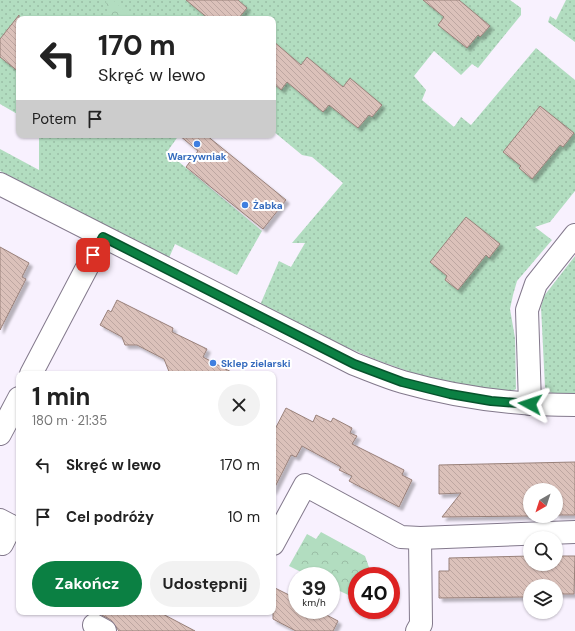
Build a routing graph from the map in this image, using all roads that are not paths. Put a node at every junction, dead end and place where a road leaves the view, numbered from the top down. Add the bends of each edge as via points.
1 (0, 184) edge
2 (575, 235) edge
3 (103, 237) junction
4 (33, 371) edge
5 (16, 404) edge
6 (530, 404) junction
7 (575, 405) edge
8 (0, 434) edge
9 (575, 532) edge
10 (276, 538) edge
11 (420, 538) junction
12 (417, 631) edge

1 - 3 street
2 - 6 street via 536,284 527,310
3 - 4 street
3 - 6 street via 354,364 402,382 450,394
5 - 8 street
6 - 7 street
9 - 11 street
10 - 11 street via 305,485 401,537
11 - 12 street via 421,624

